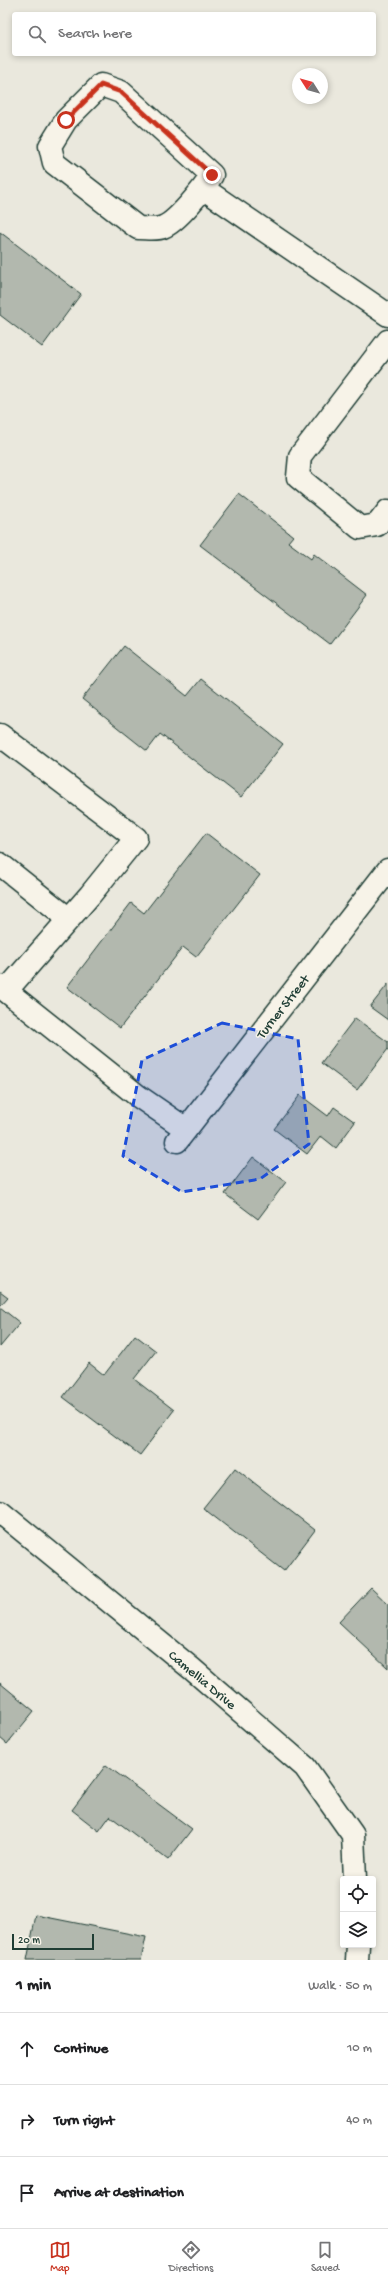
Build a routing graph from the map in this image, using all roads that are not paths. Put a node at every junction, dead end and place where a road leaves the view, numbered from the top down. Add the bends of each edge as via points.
1 (204, 189) junction
2 (388, 315) edge
3 (388, 341) edge
4 (388, 511) edge
5 (0, 736) edge
6 (0, 864) edge
7 (388, 870) edge
8 (69, 919) junction
9 (3, 989) edge
10 (0, 1512) edge
11 (355, 1876) edge
12 (358, 1948) edge
13 (357, 1960) edge

1 - 1 street via 164,227 138,228 54,163 50,146 66,120 101,85 121,92 212,175
1 - 2 street
3 - 4 street via 300,456 298,477 360,528 377,525
5 - 8 street via 136,838
6 - 8 street
7 - 9 street, Turner Street via 182,1135 138,1096
8 - 9 street
10 - 11 street, Camellia Drive via 192,1668 305,1767 353,1835
12 - 13 street

